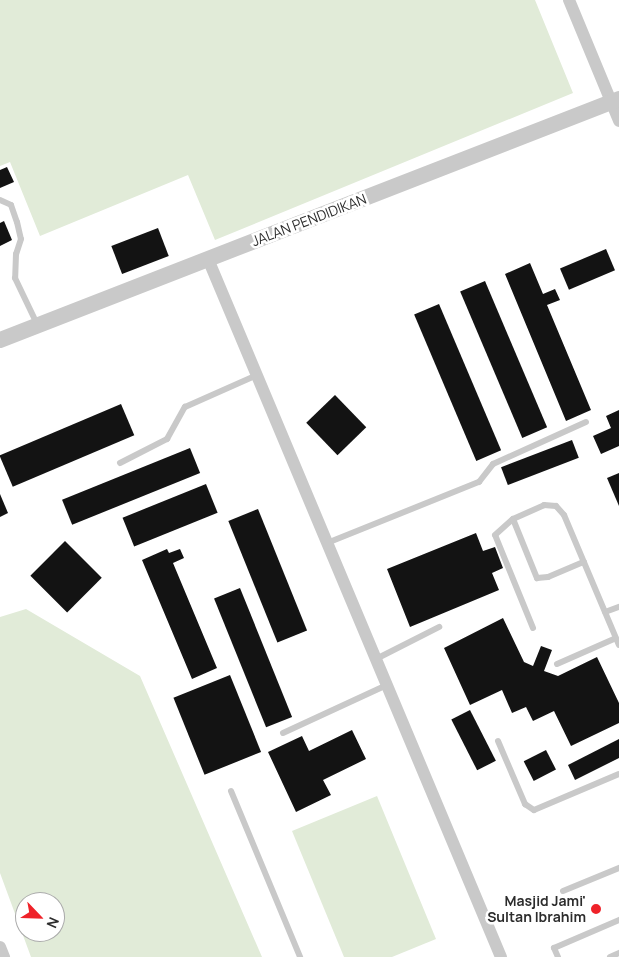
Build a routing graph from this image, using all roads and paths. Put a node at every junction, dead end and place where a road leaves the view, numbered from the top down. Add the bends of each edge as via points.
1 (569, 0) edge
2 (615, 101) edge
3 (619, 121) edge
4 (0, 200) edge
5 (208, 259) junction
6 (38, 325) junction
7 (0, 340) edge
8 (256, 375) junction
9 (586, 422) dead end
10 (120, 463) dead end
11 (513, 519) junction
12 (327, 543) junction
13 (584, 562) junction
14 (619, 607) edge
15 (605, 612) junction
16 (439, 627) dead end
17 (533, 628) dead end
18 (618, 642) edge
19 (376, 659) junction
20 (557, 664) dead end
21 (387, 685) junction
22 (283, 733) dead end
23 (498, 740) dead end
24 (619, 774) edge
25 (231, 791) dead end
26 (619, 868) edge
27 (563, 891) dead end
28 (619, 920) edge
29 (0, 947) edge
30 (619, 953) edge
31 (4, 957) edge
32 (300, 957) edge
33 (501, 957) edge
34 (558, 957) edge
35 (610, 957) edge

1 - 2 street
2 - 3 street
2 - 5 street, JALAN PENDIDIKAN
4 - 6 lane via 11,205 17,222 21,239 16,254 16,278
5 - 6 street, JALAN PENDIDIKAN
5 - 8 street
6 - 7 street, JALAN PENDIDIKAN
8 - 10 lane via 185,407 167,439
8 - 12 street
9 - 12 lane via 493,464 478,482
11 - 13 lane via 544,505 556,506 564,515
11 - 13 lane via 537,578 548,577
11 - 17 lane via 495,537
12 - 19 street
13 - 15 lane
14 - 15 lane
15 - 18 lane
16 - 19 lane
18 - 20 lane
19 - 21 street
21 - 22 lane
21 - 33 street
23 - 24 lane via 525,804 534,810
25 - 32 lane
26 - 27 lane
28 - 34 lane via 554,948
29 - 31 street
30 - 35 lane

